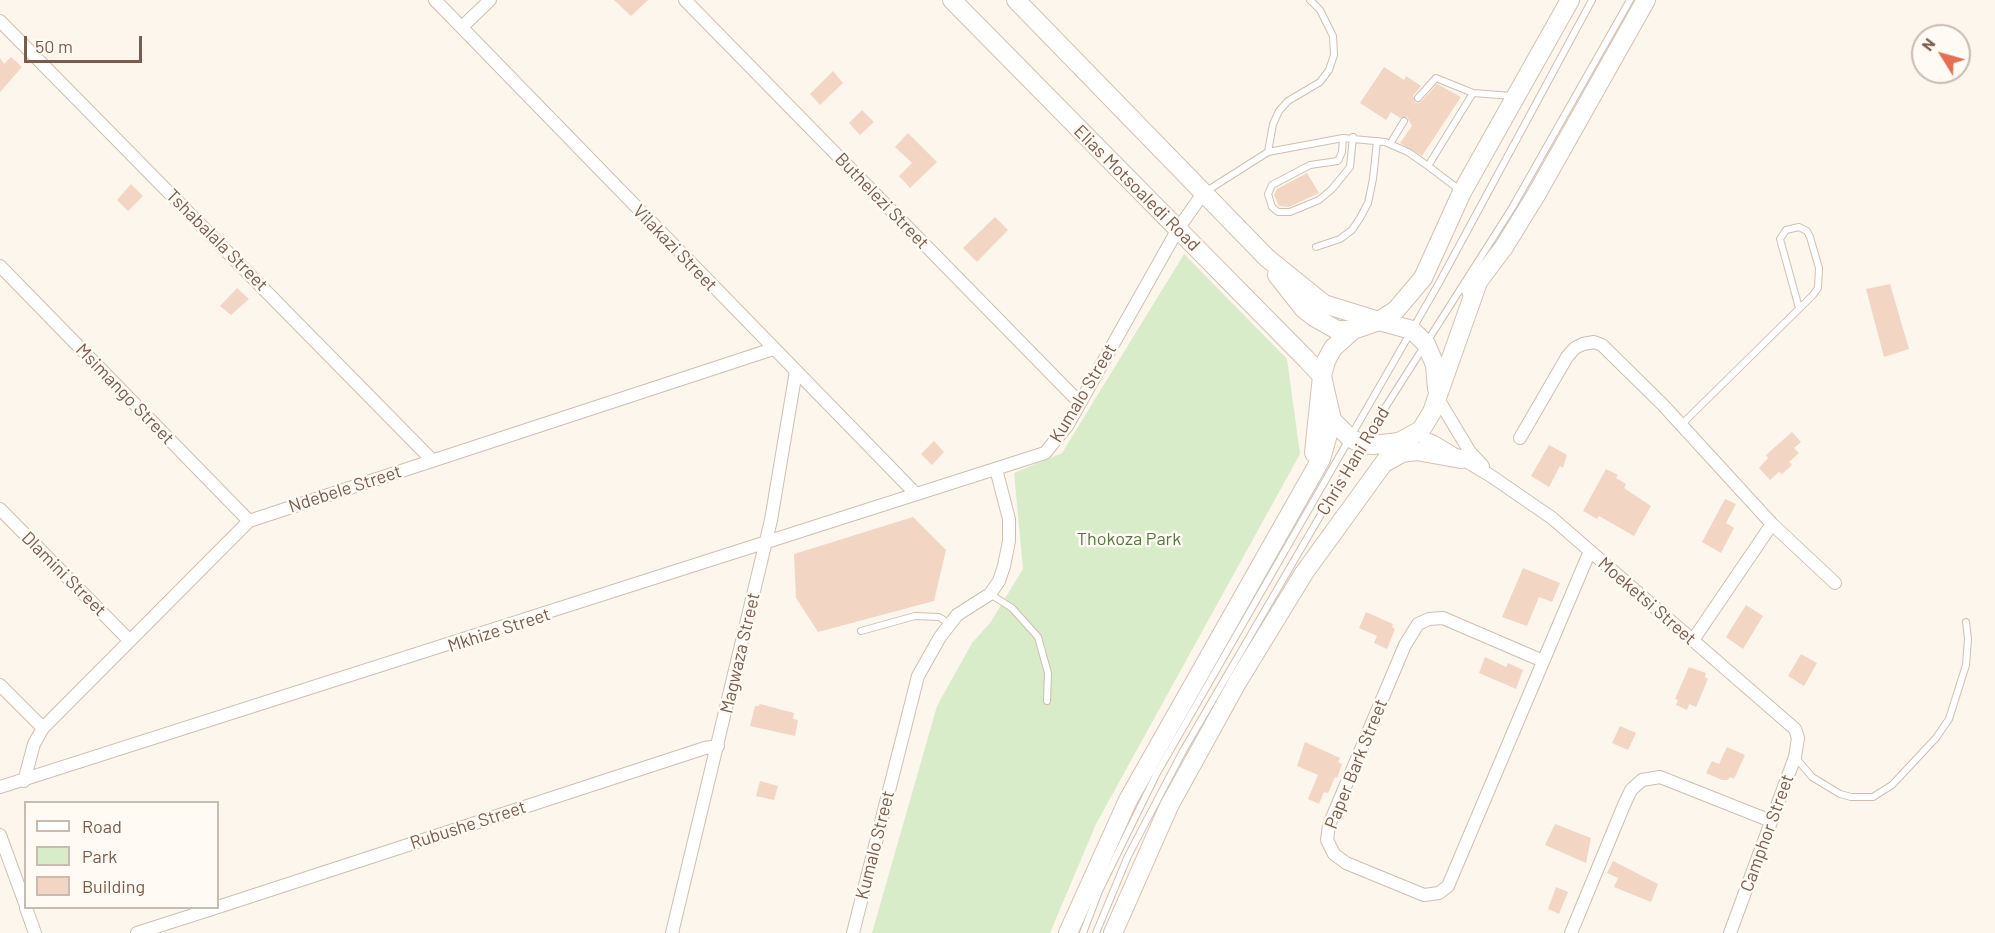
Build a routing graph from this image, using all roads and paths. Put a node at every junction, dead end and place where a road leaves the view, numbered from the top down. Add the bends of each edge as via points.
1 (435, 0) edge
2 (490, 0) edge
3 (685, 0) edge
4 (952, 0) edge
5 (1016, 0) edge
6 (1310, 0) edge
7 (1570, 0) edge
8 (1592, 0) edge
9 (1630, 0) edge
10 (1646, 0) edge
11 (0, 21) edge
12 (462, 27) junction
13 (1473, 93) junction
14 (1515, 96) junction
15 (1418, 98) dead end
16 (1404, 121) dead end
17 (1353, 137) junction
18 (1343, 138) junction
19 (1377, 141) junction
20 (1390, 144) junction
21 (1268, 152) junction
22 (1428, 166) junction
23 (1204, 192) junction
24 (1462, 192) junction
25 (1178, 229) junction
26 (1316, 247) dead end
27 (1267, 258) junction
28 (0, 266) edge
29 (1478, 282) junction
30 (1799, 308) junction
31 (1379, 321) junction
32 (1353, 330) junction
33 (1412, 330) junction
34 (1426, 344) junction
35 (773, 349) junction
36 (1435, 365) junction
37 (796, 371) junction
38 (1322, 376) junction
39 (1437, 397) junction
40 (1079, 402) junction
41 (1332, 420) junction
42 (1681, 425) junction
43 (1415, 434) junction
44 (1520, 438) dead end
45 (1356, 441) junction
46 (1399, 442) junction
47 (1461, 459) junction
48 (432, 460) junction
49 (1384, 464) junction
50 (996, 469) junction
51 (1491, 476) junction
52 (1303, 490) junction
53 (916, 494) junction
54 (0, 509) edge
55 (249, 521) junction
56 (1772, 524) junction
57 (765, 543) junction
58 (1590, 551) junction
59 (1834, 583) dead end
60 (990, 594) junction
61 (1966, 622) dead end
62 (950, 624) junction
63 (861, 631) dead end
64 (128, 639) junction
65 (1693, 640) junction
66 (1543, 661) junction
67 (0, 685) edge
68 (1047, 701) dead end
69 (43, 728) junction
70 (1796, 733) joint
71 (718, 746) junction
72 (1795, 757) junction
73 (24, 781) junction
74 (0, 787) edge
75 (1771, 821) junction
76 (1, 841) edge
77 (24, 902) edge
78 (219, 906) edge
79 (27, 909) edge
80 (210, 909) edge
81 (35, 933) edge
82 (137, 933) edge
83 (672, 933) edge
84 (853, 933) edge
85 (1068, 933) edge
86 (1083, 933) edge
87 (1096, 933) edge
88 (1113, 933) edge
89 (1571, 933) edge
90 (1730, 933) edge

1 - 12 street, Vilakazi Street
2 - 12 street
3 - 40 street, Buthelezi Street
4 - 25 main road, Elias Motsoaledi Road
5 - 23 main road
6 - 21 lane via 1320,10 1333,36 1334,55 1320,82 1279,111
7 - 14 main road
8 - 33 lane, Chris Hani Road
9 - 34 lane, Chris Hani Road via 1512,208
10 - 29 main road via 1536,195
11 - 48 street, Tshabalala Street
12 - 35 street, Vilakazi Street
13 - 14 lane
13 - 15 lane via 1436,78
13 - 22 lane
14 - 24 main road
16 - 20 lane
17 - 18 lane
17 - 18 lane via 1350,167 1332,189 1319,200 1290,212 1278,212 1272,207 1268,194 1272,185 1310,165 1338,161
17 - 19 lane
18 - 21 lane
19 - 20 lane
19 - 26 lane via 1368,203 1360,218 1340,239
20 - 22 lane
21 - 23 lane
22 - 24 lane
23 - 25 street, Kumalo Street
23 - 27 main road
24 - 31 main road via 1423,278 1396,310
25 - 38 main road, Elias Motsoaledi Road
25 - 40 street, Kumalo Street
27 - 31 main road via 1324,304
27 - 32 main road via 1303,309 1337,330
28 - 55 street, Msimango Street
29 - 36 main road via 1452,324
29 - 39 main road
30 - 30 lane via 1813,295 1820,281 1810,237 1799,226 1786,230 1780,239
30 - 42 lane
31 - 32 main road
31 - 33 main road
32 - 38 main road via 1333,348
33 - 34 main road
33 - 45 lane, Chris Hani Road
34 - 36 main road
34 - 45 lane, Chris Hani Road
35 - 37 street, Vilakazi Street
35 - 48 street, Ndebele Street
36 - 39 main road
37 - 53 street, Vilakazi Street
37 - 57 street, Magwaza Street
38 - 41 main road
38 - 52 main road via 1315,448
39 - 43 main road via 1426,423
39 - 51 street, Moeketsi Street via 1470,453
40 - 50 street, Kumalo Street via 1060,437 1045,453
41 - 45 main road
41 - 52 main road, Chris Hani Road via 1321,459
42 - 44 street via 1608,348 1594,342 1575,348 1567,357
42 - 56 street
43 - 46 main road
43 - 47 street, Moeketsi Street
45 - 46 main road
45 - 86 lane, Chris Hani Road via 1157,773 1099,891
45 - 87 lane, Chris Hani Road via 1128,856
46 - 49 main road, Chris Hani Road
47 - 49 main road via 1416,451 1402,453
47 - 51 street, Moeketsi Street
48 - 55 street, Ndebele Street
49 - 88 main road, Chris Hani Road via 1304,573 1238,681 1170,806
50 - 53 street, Mkhize Street
50 - 60 street via 1009,519 1009,541 999,581
51 - 58 street, Moeketsi Street
52 - 85 main road, Chris Hani Road via 1128,800
53 - 57 street, Mkhize Street
54 - 64 street, Dlamini Street
55 - 64 street, Ndebele Street
56 - 59 street
56 - 65 street
57 - 71 street, Magwaza Street
57 - 73 street, Mkhize Street
58 - 65 street, Moeketsi Street
58 - 66 street, Paper Bark Street
60 - 62 street, Kumalo Street
60 - 68 lane via 1012,609 1038,637 1048,673
61 - 72 lane via 1966,664 1948,719 1936,738 1892,785 1873,797 1840,794 1812,777
62 - 63 lane via 939,617 915,616
62 - 84 street, Kumalo Street via 912,690
64 - 69 street, Ndebele Street
65 - 70 street, Moeketsi Street via 1788,721
66 - 66 street, Paper Bark Street via 1445,889 1424,896 1346,863 1334,854 1328,840 1329,825 1415,627 1429,619 1443,618
67 - 69 street
69 - 73 street, Ndebele Street via 34,744
70 - 72 street, Camphor Street
71 - 78 street, Rubushe Street
71 - 83 street, Magwaza Street
72 - 75 street, Camphor Street
73 - 74 street, Mkhize Street
75 - 89 street via 1660,777 1642,780 1631,790 1624,805
75 - 90 street, Camphor Street
76 - 77 street
79 - 81 street
80 - 82 street, Rubushe Street

